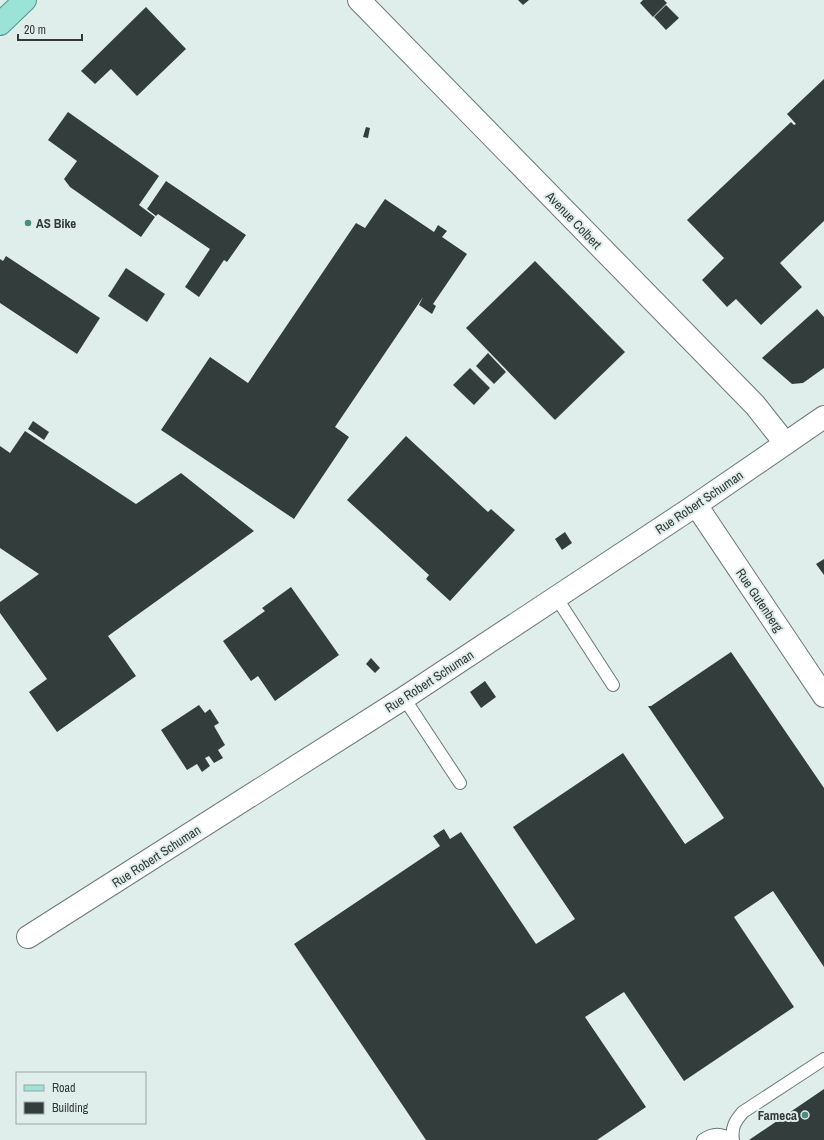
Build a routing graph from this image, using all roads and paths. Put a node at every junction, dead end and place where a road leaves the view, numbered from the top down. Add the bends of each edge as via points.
1 (25, 0) edge
2 (359, 0) edge
3 (2, 19) edge
4 (824, 417) edge
5 (785, 443) junction
6 (696, 505) junction
7 (556, 597) junction
8 (613, 684) dead end
9 (824, 696) edge
10 (404, 698) junction
11 (460, 783) dead end
12 (28, 937) dead end
13 (824, 1059) edge
14 (703, 1140) edge
15 (732, 1140) edge

1 - 3 main road
2 - 5 street, Avenue Colbert via 755,405
4 - 5 street, Rue Robert Schuman
5 - 6 street, Rue Robert Schuman
6 - 7 street, Rue Robert Schuman
6 - 9 street, Rue Gutenberg
7 - 8 lane
7 - 10 street, Rue Robert Schuman
10 - 11 lane
10 - 12 street, Rue Robert Schuman
13 - 15 lane via 743,1112 734,1125
14 - 15 lane via 714,1134

